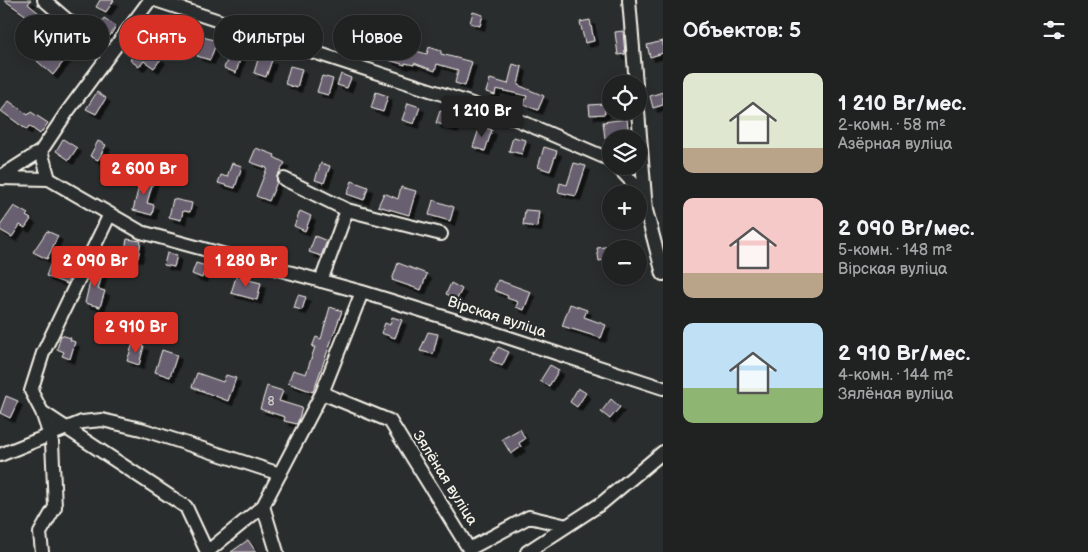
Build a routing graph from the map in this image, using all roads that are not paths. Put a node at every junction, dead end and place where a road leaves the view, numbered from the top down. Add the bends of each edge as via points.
1 (44, 0) edge
2 (150, 0) edge
3 (155, 0) edge
4 (629, 0) edge
5 (61, 15) edge
6 (109, 54) edge
7 (105, 60) edge
8 (635, 75) edge
9 (639, 120) edge
10 (41, 151) junction
11 (602, 156) edge
12 (625, 175) edge
13 (0, 177) edge
14 (49, 179) junction
15 (284, 179) dead end
16 (633, 185) edge
17 (644, 185) edge
18 (348, 210) junction
19 (110, 214) junction
20 (647, 214) edge
21 (441, 234) dead end
22 (663, 274) edge
23 (321, 281) junction
24 (362, 292) junction
25 (663, 388) edge
26 (322, 393) junction
27 (42, 412) junction
28 (66, 428) junction
29 (50, 435) junction
30 (663, 452) edge
31 (0, 456) edge
32 (280, 474) junction
33 (263, 506) junction
34 (567, 526) junction
35 (42, 552) edge
36 (207, 552) edge
37 (277, 552) edge
38 (527, 552) edge

1 - 5 street
2 - 6 street
3 - 11 street via 506,115
4 - 8 street
7 - 10 street
9 - 17 street
10 - 13 street
10 - 14 street
12 - 16 street
13 - 14 street
14 - 19 street, Вірская вуліца
15 - 18 street
18 - 21 street
18 - 23 street
19 - 23 street, Вірская вуліца via 141,232
19 - 27 street via 43,353 31,391
20 - 22 street
23 - 24 street, Вірская вуліца
24 - 25 street, Вірская вуліца
24 - 26 street
26 - 32 street
26 - 34 street, Зялёная вуліца via 390,421 469,548 529,516
27 - 28 street
27 - 29 street
28 - 29 street
28 - 32 street via 102,420
28 - 36 street via 186,507
29 - 31 street
29 - 35 street via 55,507 40,533
30 - 34 street via 602,503
32 - 33 street
33 - 36 street
33 - 37 street
34 - 38 street

